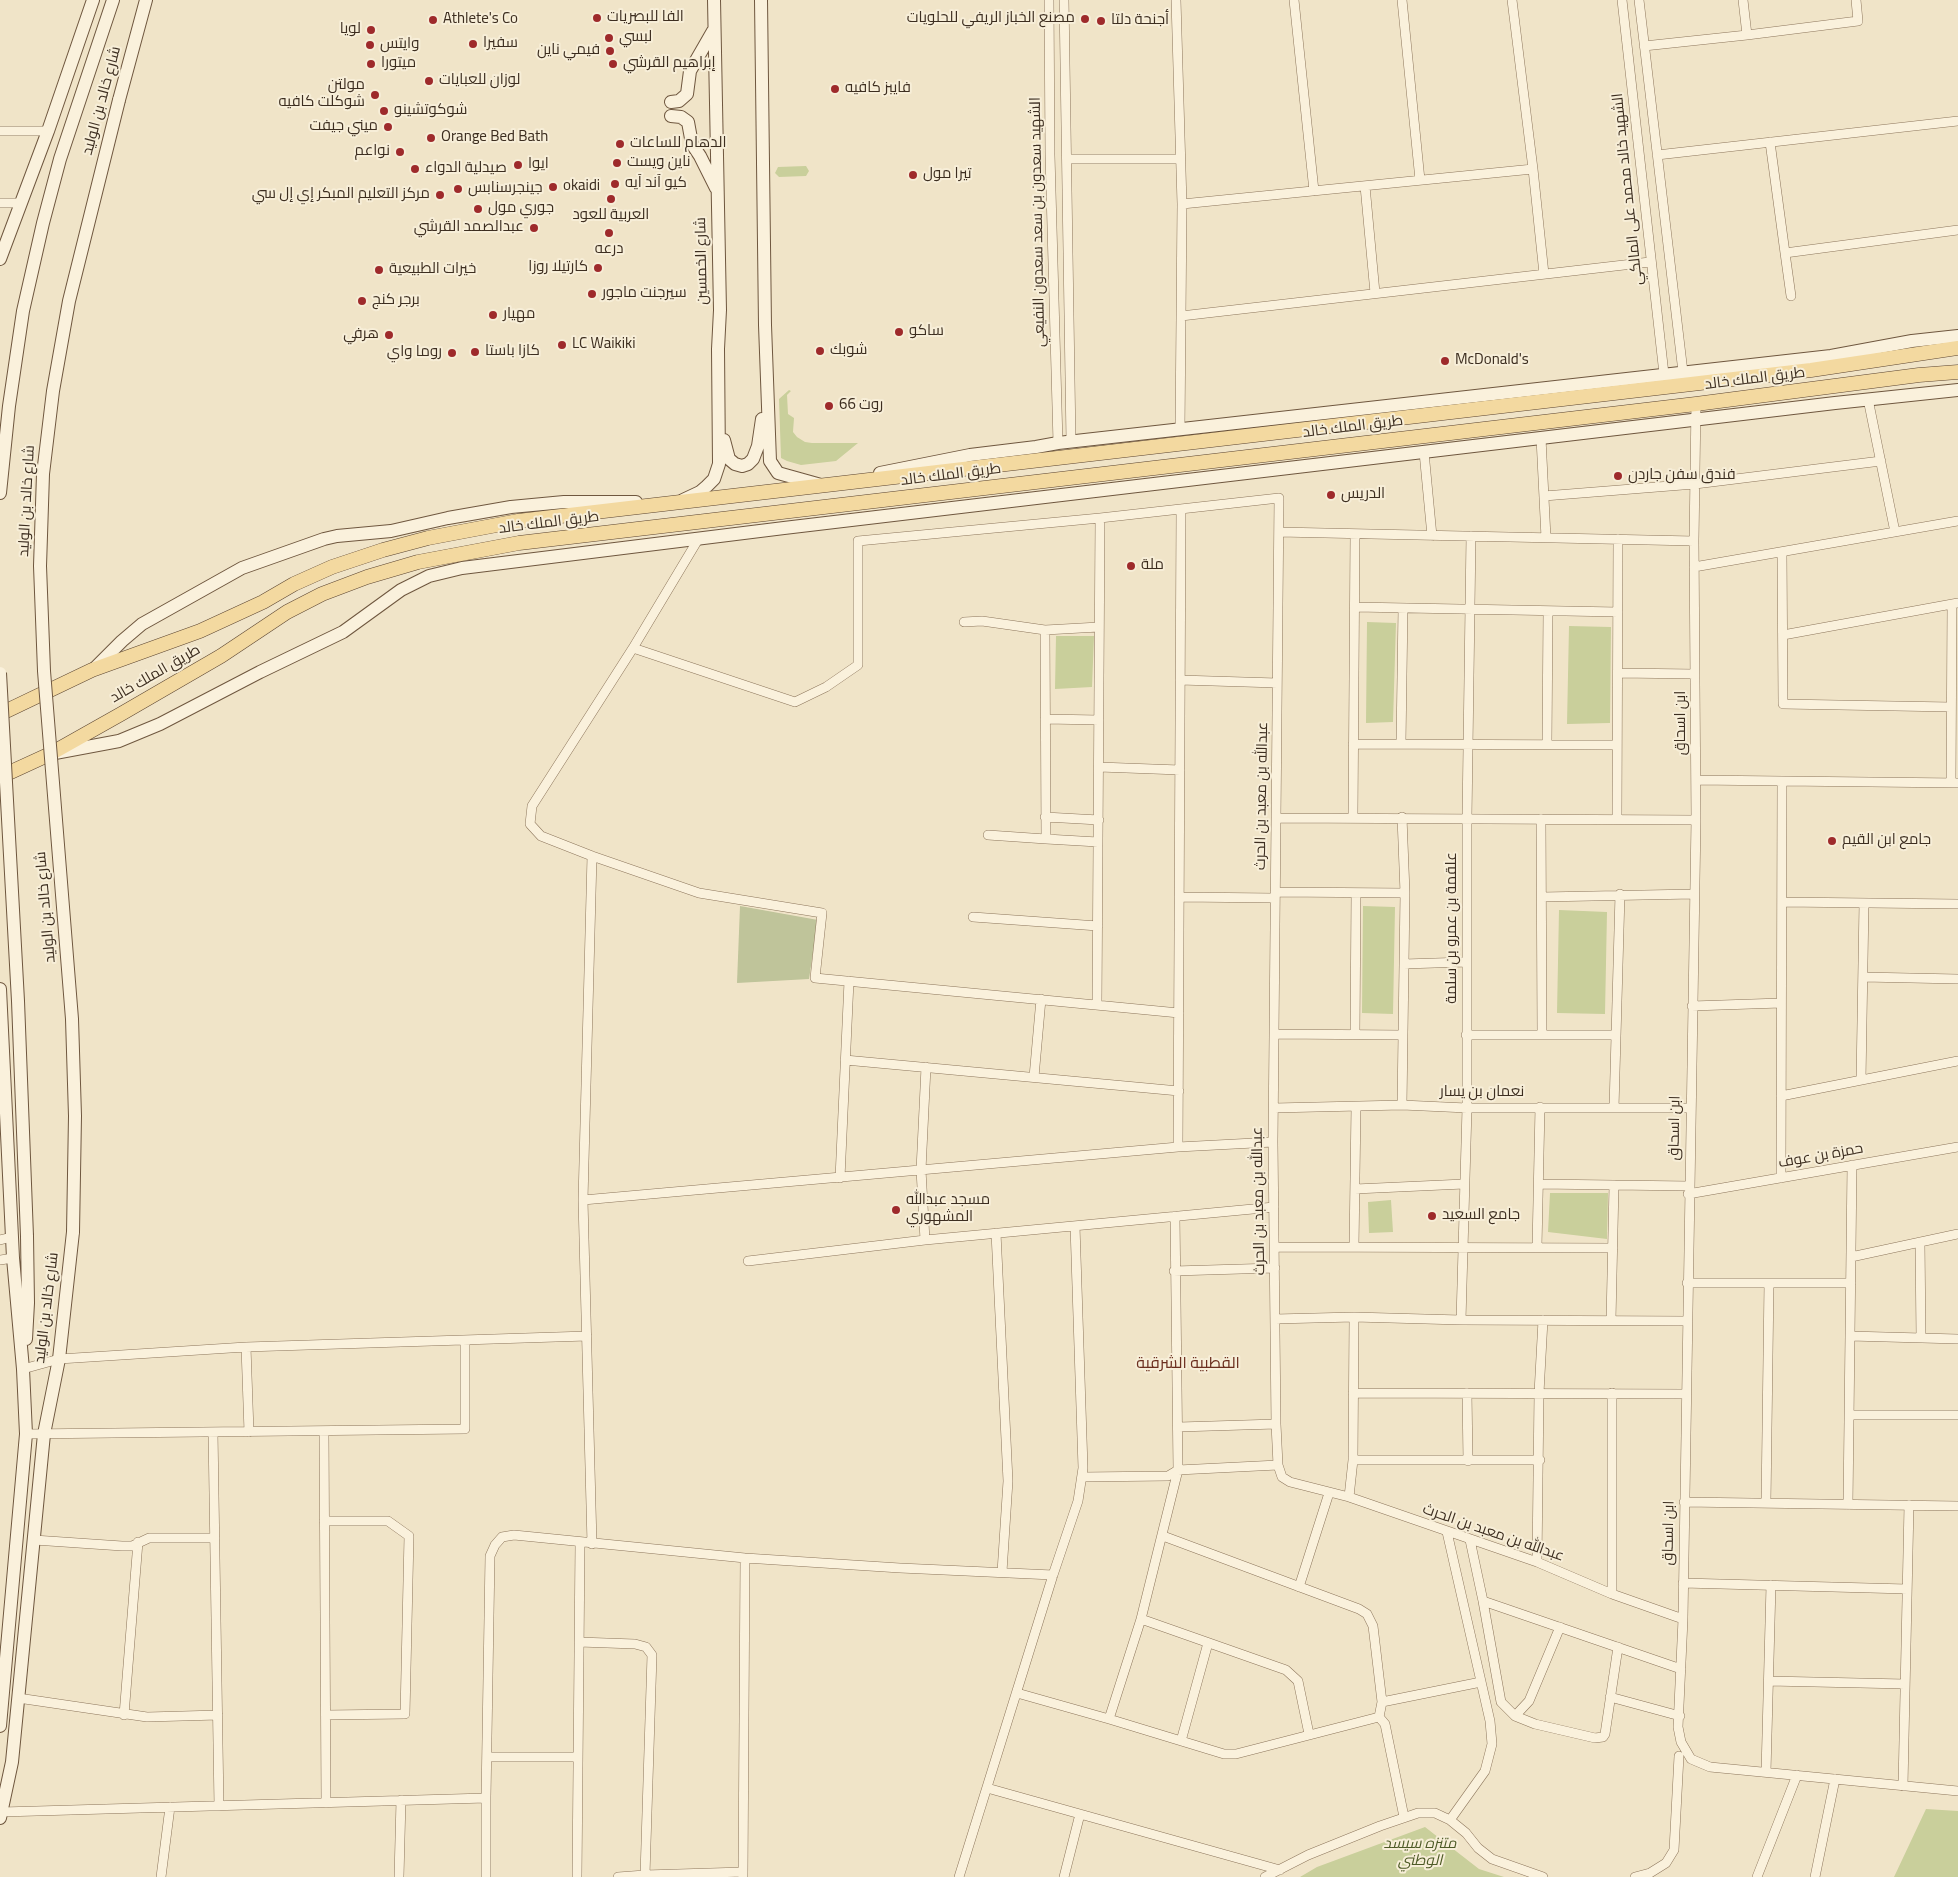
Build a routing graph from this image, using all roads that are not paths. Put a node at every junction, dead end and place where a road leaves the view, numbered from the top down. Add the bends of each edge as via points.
1 (93, 0) edge
2 (113, 0) edge
3 (146, 0) edge
4 (714, 0) edge
5 (761, 0) edge
6 (1049, 0) edge
7 (1064, 0) edge
8 (1176, 0) edge
9 (1294, 0) edge
10 (1402, 0) edge
11 (1512, 0) edge
12 (1622, 0) edge
13 (1639, 0) edge
14 (1743, 0) edge
15 (1856, 0) edge
16 (714, 29) junction
17 (1747, 35) junction
18 (1644, 46) junction
19 (671, 102) dead end
20 (671, 116) dead end
21 (1958, 121) edge
22 (0, 131) edge
23 (48, 131) junction
24 (1770, 142) junction
25 (1657, 155) junction
26 (1067, 159) junction
27 (1180, 159) junction
28 (1533, 169) junction
29 (1420, 180) junction
30 (1365, 186) junction
31 (1314, 191) junction
32 (718, 193) junction
33 (0, 203) edge
34 (21, 203) junction
35 (1182, 204) junction
36 (1958, 230) edge
37 (1785, 253) junction
38 (0, 260) edge
39 (1650, 262) junction
40 (1544, 274) junction
41 (1375, 293) junction
42 (1791, 296) dead end
43 (1181, 316) junction
44 (1958, 336) edge
45 (1958, 348) edge
46 (1683, 372) junction
47 (1958, 372) edge
48 (1664, 374) junction
49 (1958, 390) edge
50 (767, 391) junction
51 (1868, 399) junction
52 (1696, 404) junction
53 (1696, 420) junction
54 (720, 425) junction
55 (1180, 430) junction
56 (1542, 438) junction
57 (1071, 441) junction
58 (1058, 443) junction
59 (1424, 452) junction
60 (1880, 461) junction
61 (1695, 484) junction
62 (822, 485) junction
63 (0, 493) edge
64 (1544, 496) junction
65 (679, 502) junction
66 (1181, 509) junction
67 (1100, 518) junction
68 (1958, 521) edge
69 (1279, 532) junction
70 (1895, 532) junction
71 (1355, 534) junction
72 (1432, 536) junction
73 (1471, 536) junction
74 (699, 538) junction
75 (1546, 538) junction
76 (1618, 539) junction
77 (1694, 541) junction
78 (1782, 552) junction
79 (1694, 567) junction
80 (1955, 603) edge
81 (1355, 607) junction
82 (1403, 608) junction
83 (1470, 610) junction
84 (1548, 611) junction
85 (1618, 612) junction
86 (964, 622) dead end
87 (1099, 627) junction
88 (1045, 630) junction
89 (1782, 636) junction
90 (633, 648) junction
91 (92, 670) junction
92 (0, 673) edge
93 (1618, 673) junction
94 (1695, 674) junction
95 (1180, 680) junction
96 (1277, 684) junction
97 (1951, 707) junction
98 (0, 714) edge
99 (1045, 719) junction
100 (1099, 720) junction
101 (1401, 743) junction
102 (1353, 744) junction
103 (1468, 744) junction
104 (1547, 744) junction
105 (1617, 744) junction
106 (50, 754) junction
107 (1099, 767) junction
108 (1180, 770) junction
109 (0, 777) edge
110 (1696, 780) junction
111 (1782, 781) junction
112 (1954, 783) edge
113 (1045, 817) junction
114 (1353, 817) junction
115 (1402, 817) junction
116 (1276, 818) junction
117 (1466, 818) junction
118 (1541, 819) junction
119 (1617, 819) junction
120 (1099, 820) junction
121 (1696, 820) junction
122 (988, 835) dead end
123 (1046, 839) junction
124 (1098, 842) junction
125 (592, 856) junction
126 (1356, 893) junction
127 (1405, 893) junction
128 (1620, 894) junction
129 (1694, 894) junction
130 (1275, 895) junction
131 (1179, 897) junction
132 (1542, 897) junction
133 (1782, 902) junction
134 (1864, 903) junction
135 (1958, 904) edge
136 (973, 917) dead end
137 (1098, 926) junction
138 (1466, 962) junction
139 (1404, 964) junction
140 (1863, 977) junction
141 (1958, 980) edge
142 (849, 981) junction
143 (0, 989) edge
144 (1041, 999) junction
145 (1782, 1003) junction
146 (1097, 1005) junction
147 (1692, 1006) junction
148 (1179, 1013) junction
149 (1274, 1034) junction
150 (1355, 1034) junction
151 (1403, 1035) junction
152 (1616, 1035) junction
153 (1466, 1036) junction
154 (1542, 1036) junction
155 (845, 1060) junction
156 (1958, 1062) edge
157 (926, 1067) junction
158 (1034, 1077) junction
159 (1861, 1080) junction
160 (1179, 1091) junction
161 (1781, 1096) junction
162 (1402, 1105) junction
163 (1356, 1106) junction
164 (1540, 1107) junction
165 (1274, 1108) junction
166 (1467, 1108) junction
167 (1614, 1108) junction
168 (1690, 1108) junction
169 (1273, 1142) junction
170 (1178, 1147) junction
171 (1958, 1147) edge
172 (1852, 1165) junction
173 (922, 1170) junction
174 (840, 1178) junction
175 (1781, 1178) junction
176 (1464, 1184) junction
177 (1539, 1184) junction
178 (1614, 1185) junction
179 (1355, 1189) junction
180 (1689, 1190) junction
181 (583, 1200) junction
182 (1274, 1207) junction
183 (1174, 1216) junction
184 (1075, 1226) junction
185 (996, 1233) junction
186 (1958, 1234) edge
187 (6, 1238) edge
188 (925, 1240) junction
189 (1920, 1242) junction
190 (1275, 1247) junction
191 (1354, 1247) junction
192 (1463, 1247) junction
193 (1537, 1247) junction
194 (1612, 1248) junction
195 (1851, 1257) junction
196 (6, 1259) edge
197 (748, 1261) dead end
198 (1275, 1268) junction
199 (1174, 1271) junction
200 (1851, 1282) junction
201 (1687, 1283) junction
202 (1769, 1283) junction
203 (1354, 1316) junction
204 (1275, 1319) junction
205 (1461, 1320) junction
206 (1543, 1320) junction
207 (1612, 1320) junction
208 (1687, 1321) junction
209 (587, 1336) junction
210 (1850, 1336) junction
211 (1921, 1338) junction
212 (1958, 1338) edge
213 (465, 1340) junction
214 (246, 1347) junction
215 (59, 1358) junction
216 (23, 1365) junction
217 (1353, 1393) junction
218 (1467, 1393) junction
219 (1612, 1393) junction
220 (1540, 1394) junction
221 (1686, 1394) junction
222 (1849, 1415) junction
223 (1958, 1415) edge
224 (1276, 1424) junction
225 (1179, 1427) junction
226 (324, 1431) junction
227 (213, 1432) junction
228 (249, 1432) junction
229 (26, 1434) junction
230 (44, 1434) junction
231 (1353, 1460) junction
232 (1540, 1460) junction
233 (1468, 1461) junction
234 (1278, 1465) junction
235 (1178, 1470) junction
236 (1082, 1478) junction
237 (1329, 1493) junction
238 (1349, 1497) junction
239 (1684, 1502) junction
240 (1766, 1503) junction
241 (1848, 1504) junction
242 (1909, 1505) junction
243 (1958, 1506) edge
244 (324, 1521) junction
245 (1447, 1532) junction
246 (1163, 1536) junction
247 (215, 1538) junction
248 (34, 1540) junction
249 (1470, 1540) junction
250 (138, 1542) junction
251 (580, 1543) junction
252 (592, 1544) junction
253 (745, 1558) junction
254 (1537, 1562) junction
255 (1002, 1572) junction
256 (1053, 1575) junction
257 (1683, 1583) junction
258 (1771, 1585) junction
259 (1299, 1586) junction
260 (1907, 1589) junction
261 (1612, 1594) junction
262 (5, 1600) edge
263 (1483, 1601) junction
264 (27, 1605) junction
265 (1141, 1619) junction
266 (1683, 1619) junction
267 (4, 1621) edge
268 (1560, 1627) junction
269 (579, 1642) junction
270 (1208, 1643) junction
271 (1618, 1647) junction
272 (1681, 1669) junction
273 (1769, 1681) junction
274 (1481, 1682) junction
275 (1905, 1684) junction
276 (1017, 1693) junction
277 (1610, 1697) junction
278 (18, 1698) junction
279 (1382, 1702) junction
280 (124, 1715) junction
281 (218, 1715) junction
282 (326, 1715) junction
283 (1515, 1716) junction
284 (1680, 1716) junction
285 (1379, 1717) junction
286 (1109, 1719) junction
287 (0, 1726) edge
288 (1309, 1734) junction
289 (1181, 1741) junction
290 (1679, 1756) dead end
291 (487, 1757) junction
292 (578, 1757) junction
293 (1766, 1772) junction
294 (1798, 1776) junction
295 (1835, 1779) junction
296 (1903, 1786) junction
297 (987, 1788) junction
298 (1958, 1791) edge
299 (486, 1798) junction
300 (401, 1800) junction
301 (326, 1803) junction
302 (219, 1806) junction
303 (170, 1807) junction
304 (1080, 1814) junction
305 (1, 1815) edge
306 (1404, 1817) junction
307 (1450, 1820) junction
308 (1280, 1870) junction
309 (645, 1875) junction
310 (743, 1875) edge
311 (161, 1877) edge
312 (399, 1877) edge
313 (486, 1877) edge
314 (576, 1877) edge
315 (618, 1877) edge
316 (959, 1877) edge
317 (1064, 1877) edge
318 (1265, 1877) edge
319 (1543, 1877) edge
320 (1635, 1877) edge
321 (1757, 1877) edge
322 (1815, 1877) edge

1 - 23 street
2 - 63 street via 60,160 43,223 23,311
3 - 215 street, شارع خالد بن الوليد, bridge via 69,301 53,391 43,484 40,566 44,671 72,1019 75,1116 73,1232
4 - 16 street, شارع الخمسين
5 - 50 street
6 - 58 street, الشهيد سعدون بن سعد سعدون النفيعي
7 - 26 street, الشهيد سعدون بن سعد سعدون النفيعي
8 - 27 street
9 - 31 street
10 - 29 street
11 - 28 street
12 - 39 street, الشهيد خالد محمد على المالكي
13 - 18 street, الشهيد خالد محمد على المالكي
14 - 17 street
15 - 17 street via 1858,20
16 - 19 street via 690,71 687,94 679,101
16 - 32 street, شارع الخمسين
17 - 18 street
18 - 25 street, الشهيد خالد محمد على المالكي
20 - 32 street via 688,122 692,144
21 - 24 street
22 - 23 street
23 - 34 street
24 - 25 street
24 - 37 street
25 - 46 street, الشهيد خالد محمد على المالكي
26 - 27 street
26 - 57 street, الشهيد سعدون بن سعد سعدون النفيعي
27 - 35 street
28 - 29 street
28 - 40 street
29 - 30 street
30 - 31 street
30 - 41 street
31 - 35 street
32 - 54 street, شارع الخمسين
33 - 34 street
34 - 38 street
35 - 43 street
36 - 37 street
37 - 42 street
39 - 40 street
39 - 48 street, الشهيد خالد محمد على المالكي
40 - 41 street
41 - 43 street
43 - 55 street
44 - 46 street via 1831,356
45 - 62 main road, طريق الملك خالد via 1811,370
46 - 48 street
47 - 52 main road, طريق الملك خالد
48 - 55 street
49 - 51 street
50 - 54 street via 758,446 748,464 742,466 730,459
50 - 62 street via 770,461 778,473
51 - 53 street
51 - 60 street
52 - 53 street, ابن اسحاق
52 - 106 main road, طريق الملك خالد via 518,543 418,562 322,594
53 - 56 street
53 - 61 street, ابن اسحاق
54 - 65 street, شارع الخمسين via 719,464 714,479 700,492
55 - 57 street
56 - 59 street
56 - 64 street
57 - 58 street
58 - 62 street via 970,455
59 - 72 street
59 - 74 street
60 - 61 street
60 - 70 street
61 - 64 street
61 - 77 street, ابن اسحاق
62 - 65 main road, طريق الملك خالد
64 - 75 street
65 - 91 main road, طريق الملك خالد via 518,521 383,550 332,567 200,631
65 - 91 street via 555,503 511,507 391,531 324,540 242,568 142,624
66 - 67 street
66 - 69 street, عبدالله بن معبد بن الحرث via 1279,498
66 - 95 street
67 - 87 street
67 - 90 street via 858,541 858,665 826,687 795,702
68 - 70 street
69 - 71 street
69 - 96 street, عبدالله بن معبد بن الحرث
70 - 78 street
71 - 72 street
71 - 81 street
72 - 73 street
73 - 75 street
73 - 83 street, علقمة بن عمرو بن سلمة
74 - 90 street
74 - 106 street via 462,568 429,576 402,590 343,632 160,724 119,741
75 - 76 street
76 - 77 street
76 - 85 street
77 - 79 street, ابن اسحاق
78 - 79 street
78 - 89 street
79 - 94 street, ابن اسحاق
80 - 89 street
80 - 97 street
81 - 82 street
81 - 102 street
82 - 83 street
82 - 101 street
83 - 84 street
83 - 103 street, علقمة بن عمرو بن سلمة
84 - 85 street
84 - 104 street
85 - 93 street
86 - 88 street via 982,621
87 - 88 street
87 - 100 street
88 - 99 street
89 - 97 street via 1783,704
90 - 125 street via 532,806 530,824 541,836
91 - 98 main road, طريق الملك خالد
92 - 216 street, bridge via 27,1236 28,1303
93 - 94 street
93 - 105 street
94 - 110 street, ابن اسحاق
95 - 96 street
95 - 108 street
96 - 116 street, عبدالله بن معبد بن الحرث
97 - 112 street
99 - 100 street
99 - 113 street
100 - 107 street
101 - 102 street
101 - 103 street
102 - 114 street
103 - 104 street
103 - 117 street, علقمة بن عمرو بن سلمة
104 - 105 street
105 - 119 street
106 - 109 main road, طريق الملك خالد
107 - 108 street
107 - 120 street
108 - 131 street
110 - 111 street
110 - 121 street, ابن اسحاق
111 - 112 street
111 - 133 street
113 - 120 street
113 - 123 street
114 - 115 street
114 - 116 street
115 - 117 street
115 - 127 street
116 - 130 street, عبدالله بن معبد بن الحرث
117 - 118 street
117 - 138 street, علقمة بن عمرو بن سلمة
118 - 119 street
118 - 132 street
119 - 121 street
120 - 124 street
121 - 129 street, ابن اسحاق
122 - 123 street
123 - 124 street
124 - 137 street
125 - 142 street via 699,894 822,913 815,978
125 - 181 street
126 - 127 street
126 - 130 street
126 - 150 street
127 - 139 street
128 - 129 street
128 - 132 street
128 - 152 street
129 - 147 street, ابن اسحاق
130 - 131 street
130 - 149 street, عبدالله بن معبد بن الحرث
131 - 148 street
132 - 154 street
133 - 134 street
133 - 145 street
134 - 135 street
134 - 140 street
136 - 137 street
137 - 146 street
138 - 139 street
138 - 153 street, علقمة بن عمرو بن سلمة
139 - 151 street
140 - 141 street
140 - 159 street
142 - 144 street
142 - 155 street
143 - 187 street, شارع خالد بن الوليد
144 - 146 street
144 - 158 street
145 - 147 street
145 - 161 street
146 - 148 street
147 - 168 street, ابن اسحاق
148 - 160 street
149 - 150 street
149 - 165 street, عبدالله بن معبد بن الحرث
150 - 151 street
151 - 162 street
152 - 154 street
152 - 167 street
153 - 154 street
153 - 166 street, علقمة بن عمرو بن سلمة
155 - 157 street
155 - 174 street
156 - 159 street
157 - 158 street
157 - 173 street
158 - 160 street
159 - 161 street
160 - 170 street
161 - 175 street
162 - 163 street, نعمان بن يسار
162 - 166 street, نعمان بن يسار
163 - 165 street, نعمان بن يسار
163 - 179 street
164 - 166 street, نعمان بن يسار
164 - 167 street, نعمان بن يسار
164 - 177 street
165 - 169 street, عبدالله بن معبد بن الحرث
166 - 176 street, علقمة بن عمرو بن سلمة
167 - 168 street, نعمان بن يسار
168 - 180 street, ابن اسحاق
169 - 170 street
169 - 182 street, عبدالله بن معبد بن الحرث
170 - 173 street
171 - 172 street, حمزة بن عوف
172 - 175 street, حمزة بن عوف
172 - 195 street
173 - 174 street
173 - 188 street
174 - 181 street
175 - 180 street, حمزة بن عوف
176 - 179 street
176 - 192 street, علقمة بن عمرو بن سلمة
177 - 178 street, حمزة بن عوف
177 - 193 street
178 - 180 street, حمزة بن عوف
178 - 194 street
179 - 191 street
180 - 201 street, ابن اسحاق
181 - 209 street
182 - 183 street
182 - 190 street, عبدالله بن معبد بن الحرث
183 - 184 street
183 - 199 street
184 - 185 street
184 - 236 street
185 - 188 street
185 - 255 street via 1008,1481
186 - 189 street
187 - 196 street, شارع خالد بن الوليد
188 - 197 street
189 - 195 street
189 - 211 street
190 - 191 street
190 - 198 street, عبدالله بن معبد بن الحرث
191 - 192 street
192 - 193 street
192 - 205 street, علقمة بن عمرو بن سلمة
193 - 194 street
194 - 207 street
195 - 200 street
196 - 216 street, شارع خالد بن الوليد
198 - 199 street
198 - 204 street, عبدالله بن معبد بن الحرث
199 - 225 street
200 - 202 street
200 - 210 street
201 - 202 street
201 - 208 street, ابن اسحاق
202 - 240 street
203 - 204 street
203 - 205 street
203 - 217 street
204 - 224 street, عبدالله بن معبد بن الحرث
205 - 206 street
206 - 207 street
206 - 220 street
207 - 208 street
208 - 221 street, ابن اسحاق
209 - 213 street
209 - 252 street
210 - 211 street
210 - 222 street
211 - 212 street
213 - 214 street
213 - 226 street via 465,1429
214 - 215 street
214 - 228 street
215 - 216 street
215 - 230 street, شارع خالد بن الوليد
216 - 229 street, شارع خالد بن الوليد
217 - 218 street
217 - 231 street
218 - 220 street
218 - 233 street
219 - 220 street
219 - 221 street
219 - 261 street
220 - 232 street
221 - 239 street, ابن اسحاق
222 - 223 street
222 - 241 street
224 - 225 street
224 - 234 street, عبدالله بن معبد بن الحرث
225 - 235 street
226 - 228 street
226 - 244 street
227 - 228 street
227 - 230 street
227 - 247 street
229 - 230 street
229 - 262 street, شارع خالد بن الوليد
230 - 248 street, شارع خالد بن الوليد
231 - 233 street
231 - 238 street
232 - 233 street
232 - 254 street
234 - 235 street
234 - 237 street, عبدالله بن معبد بن الحرث via 1282,1477 1290,1482
235 - 236 street via 1168,1476
235 - 246 street
236 - 256 street via 1078,1501
237 - 238 street, عبدالله بن معبد بن الحرث
237 - 259 street
238 - 245 street, عبدالله بن معبد بن الحرث
239 - 240 street
239 - 257 street, ابن اسحاق
240 - 241 street
241 - 242 street
242 - 243 street
242 - 260 street
244 - 282 street
244 - 282 street via 388,1521 409,1536 405,1714
245 - 249 street, عبدالله بن معبد بن الحرث
245 - 274 street
246 - 259 street
246 - 265 street
247 - 250 street via 149,1538
247 - 281 street
248 - 250 street via 122,1546
248 - 264 street, شارع خالد بن الوليد
249 - 254 street, عبدالله بن معبد بن الحرث
249 - 263 street
250 - 280 street
251 - 252 street
251 - 269 street
251 - 291 street via 514,1535 502,1537 494,1545 490,1556
252 - 253 street
253 - 255 street
253 - 310 street
254 - 261 street, عبدالله بن معبد بن الحرث
255 - 256 street
256 - 276 street
257 - 258 street
257 - 266 street, ابن اسحاق
258 - 260 street
258 - 273 street
259 - 279 street via 1367,1614 1373,1626
260 - 275 street
261 - 266 street, عبدالله بن معبد بن الحرث
262 - 264 street
262 - 267 street, شارع خالد بن الوليد
263 - 268 street
263 - 283 street via 1501,1702
264 - 267 street
264 - 278 street, شارع خالد بن الوليد
265 - 270 street
265 - 286 street
266 - 272 street, ابن اسحاق
267 - 287 street, شارع خالد بن الوليد
268 - 271 street
268 - 283 street via 1529,1701
269 - 292 street
269 - 309 street via 636,1644 652,1655
270 - 288 street via 1294,1675
270 - 289 street
271 - 272 street
271 - 277 street
272 - 284 street, ابن اسحاق
273 - 275 street
273 - 293 street
274 - 279 street
274 - 307 street via 1490,1721 1492,1744 1489,1758 1485,1771
275 - 296 street
276 - 286 street
276 - 297 street
277 - 283 street via 1605,1734 1600,1738 1535,1724
277 - 284 street
278 - 280 street
278 - 305 street, شارع خالد بن الوليد via 12,1762
279 - 285 street
280 - 281 street via 147,1718
281 - 302 street
282 - 301 street
284 - 293 street, ابن اسحاق via 1678,1727 1691,1759 1710,1767
285 - 288 street
285 - 306 street via 1385,1724
286 - 289 street
288 - 289 street via 1236,1754 1224,1754
290 - 320 street via 1674,1850 1666,1863 1650,1873
291 - 292 street
291 - 299 street
292 - 314 street
293 - 294 street, ابن اسحاق
294 - 295 street, ابن اسحاق
294 - 321 street
295 - 296 street, ابن اسحاق
295 - 322 street
296 - 298 street, ابن اسحاق
297 - 304 street
297 - 316 street
299 - 300 street
299 - 313 street
300 - 301 street
300 - 312 street
301 - 302 street
302 - 303 street
303 - 305 street
303 - 311 street
304 - 308 street
304 - 317 street
306 - 307 street via 1435,1813
306 - 308 street via 1308,1855
307 - 319 street via 1492,1859
308 - 318 street
309 - 310 street
309 - 315 street

